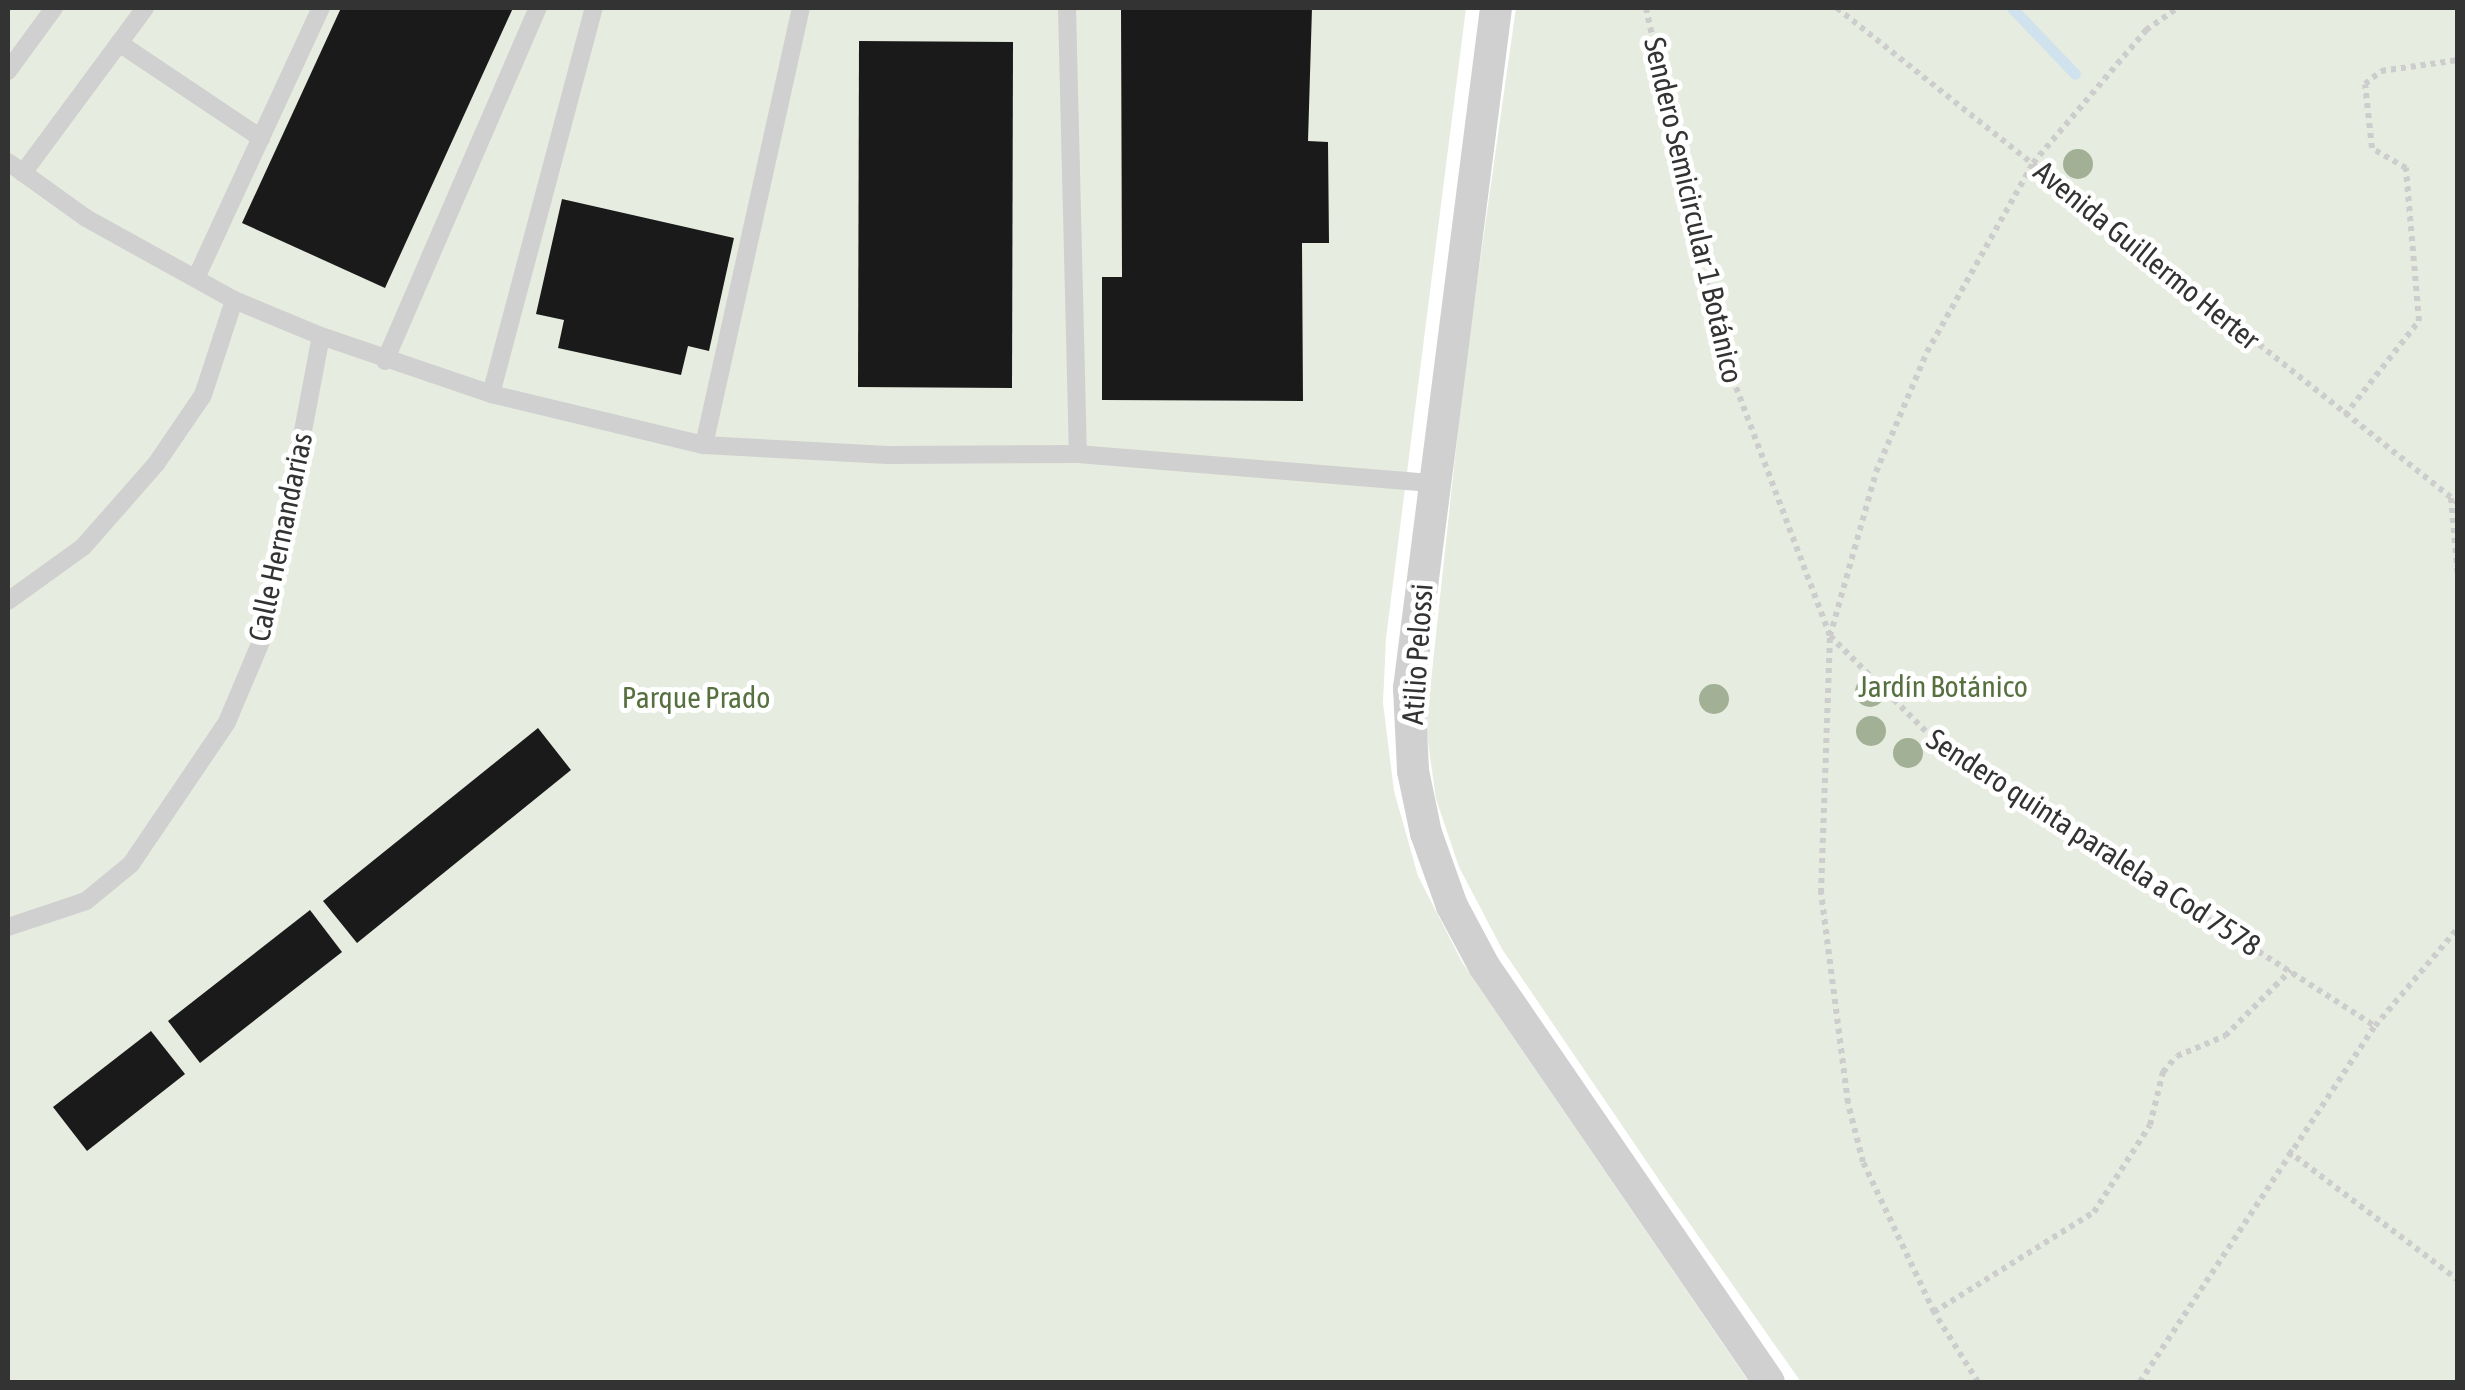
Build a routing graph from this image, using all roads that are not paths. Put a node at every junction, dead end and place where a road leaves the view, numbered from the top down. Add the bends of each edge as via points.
1 (54, 8) edge
2 (145, 8) edge
3 (321, 8) edge
4 (538, 8) edge
5 (594, 8) edge
6 (801, 8) edge
7 (1068, 8) edge
8 (1496, 8) edge
9 (119, 43) junction
10 (8, 71) edge
11 (261, 138) junction
12 (15, 168) edge
13 (196, 278) junction
14 (234, 300) junction
15 (320, 336) junction
16 (385, 361) junction
17 (492, 394) junction
18 (704, 445) junction
19 (1078, 454) junction
20 (1434, 483) junction
21 (8, 602) edge
22 (8, 926) edge
23 (1769, 1382) edge

1 - 10 lane
2 - 9 lane
3 - 11 lane
4 - 16 lane
5 - 17 lane
6 - 18 lane
7 - 19 lane
8 - 20 street, Atilio Pelossi
9 - 11 lane
9 - 12 lane
11 - 13 lane
12 - 13 lane via 86,218
13 - 14 lane
14 - 15 lane
14 - 21 lane via 202,394 156,464 84,547
15 - 16 lane
15 - 22 lane, Calle Hernandarias via 265,632 227,722 131,864 86,901
16 - 17 lane
17 - 18 lane
18 - 19 lane via 888,455
19 - 20 lane
20 - 23 street, Atilio Pelossi via 1409,688 1413,772 1452,906 1484,966

